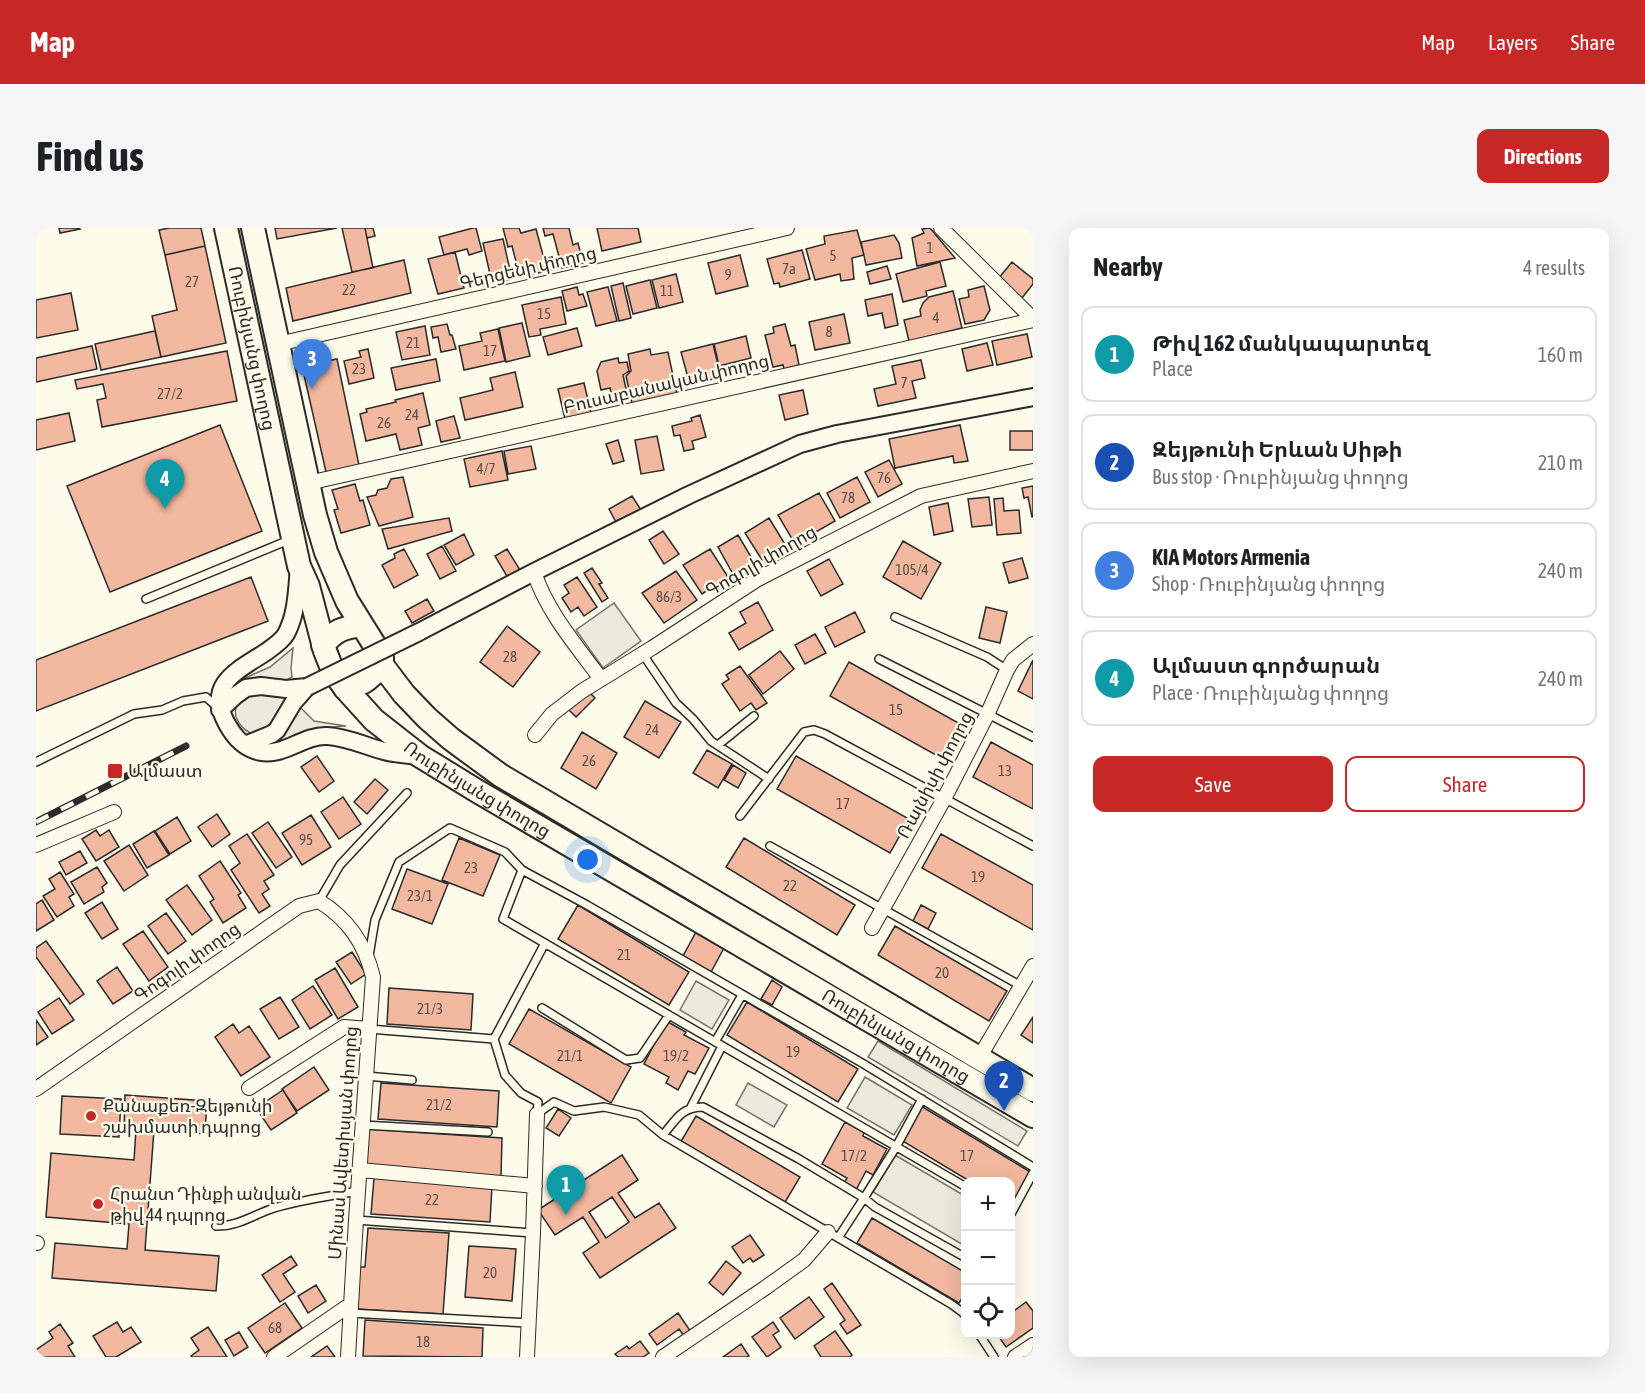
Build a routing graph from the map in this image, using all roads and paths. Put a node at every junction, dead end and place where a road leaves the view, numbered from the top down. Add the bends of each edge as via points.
1 (226, 228) edge
2 (253, 228) edge
3 (787, 228) edge
4 (941, 228) edge
5 (1033, 320) edge
6 (278, 344) junction
7 (1033, 397) edge
8 (1033, 471) edge
9 (308, 483) junction
10 (294, 537) junction
11 (299, 566) junction
12 (534, 572) junction
13 (146, 599) dead end
14 (895, 617) dead end
15 (361, 625) junction
16 (1033, 644) edge
17 (323, 645) junction
18 (642, 653) junction
19 (879, 659) dead end
20 (382, 666) junction
21 (1007, 670) junction
22 (601, 679) junction
23 (307, 687) junction
24 (345, 688) junction
25 (220, 710) junction
26 (987, 715) junction
27 (754, 716) dead end
28 (535, 735) dead end
29 (1033, 737) edge
30 (245, 745) junction
31 (718, 745) junction
32 (420, 756) junction
33 (36, 762) edge
34 (769, 779) junction
35 (407, 793) dead end
36 (944, 799) junction
37 (114, 812) dead end
38 (740, 816) dead end
39 (36, 845) edge
40 (770, 846) dead end
41 (1033, 846) edge
42 (522, 870) junction
43 (319, 901) junction
44 (883, 909) junction
45 (872, 928) dead end
46 (545, 943) junction
47 (369, 958) junction
48 (1033, 966) edge
49 (1021, 986) junction
50 (742, 995) junction
51 (542, 1008) dead end
52 (669, 1015) junction
53 (369, 1029) junction
54 (494, 1039) junction
55 (715, 1042) junction
56 (722, 1046) junction
57 (979, 1058) junction
58 (366, 1076) junction
59 (412, 1080) dead end
60 (249, 1088) dead end
61 (36, 1089) edge
62 (1033, 1090) edge
63 (922, 1100) junction
64 (691, 1107) junction
65 (537, 1114) junction
66 (1033, 1116) edge
67 (363, 1125) junction
68 (488, 1132) dead end
69 (663, 1135) junction
70 (896, 1147) junction
71 (1033, 1167) edge
72 (360, 1170) junction
73 (1033, 1173) edge
74 (961, 1184) edge
75 (535, 1186) junction
76 (358, 1191) junction
77 (864, 1198) junction
78 (1015, 1207) edge
79 (356, 1220) junction
80 (216, 1226) dead end
81 (533, 1233) junction
82 (833, 1235) junction
83 (961, 1255) edge
84 (350, 1309) junction
85 (961, 1309) edge
86 (528, 1323) junction
87 (982, 1339) edge
88 (1033, 1345) edge
89 (274, 1357) edge
90 (348, 1357) edge
91 (527, 1357) edge
92 (663, 1357) edge
93 (994, 1357) edge
94 (1015, 1357) edge

1 - 10 main road, Ռուբինյանց փողոց
2 - 6 main road, Ռուբինյանց փողոց
3 - 6 street, Գերցենի փողոց
4 - 5 street
5 - 9 street, Բուսաբանական փողոց
6 - 9 main road, Ռուբինյանց փողոց
7 - 12 street via 800,444
8 - 18 street, Գոգոլի փողոց via 921,496 758,579
9 - 15 main road, Ռուբինյանց փողոց via 326,552
10 - 11 main road, Ռուբինյանց փողոց
10 - 13 lane
11 - 17 main road, Ռուբինյանց փողոց
11 - 25 street via 296,598 285,635 224,683
12 - 22 street via 562,626
12 - 23 street, bridge
14 - 21 lane via 987,657
15 - 17 main road via 345,627
15 - 20 main road, Ռուբինյանց փողոց via 382,657
16 - 21 street, Ռայնիսի փողոց
17 - 24 main road, Ռուբինյանց փողոց
18 - 22 street, Գոգոլի փողոց
18 - 31 lane via 676,704
19 - 26 lane
20 - 24 main road via 378,665 377,672 367,680
20 - 57 main road, Ռուբինյանց փողոց via 427,718 500,775
21 - 26 street, Ռայնիսի փողոց
22 - 28 street, Գոգոլի փողոց via 552,714
23 - 25 street via 246,688
23 - 30 street via 277,730
24 - 32 main road, Ռուբինյանց փողոց via 374,720
25 - 30 street
25 - 33 lane via 206,697 134,714
26 - 29 lane
26 - 36 street, Ռայնիսի փողոց
27 - 31 lane
30 - 32 street via 261,752 281,751 316,736 328,736 386,752
31 - 34 lane
32 - 66 main road, Ռուբինյանց փողոց
34 - 36 lane via 804,732 814,730
34 - 38 lane
35 - 43 lane via 340,865
36 - 41 lane
36 - 44 street, Ռայնիսի փողոց
37 - 39 street
40 - 44 lane
42 - 46 lane via 503,919
42 - 47 lane via 505,852 450,828 399,862 375,920
42 - 50 lane
43 - 47 street, Մինաս Ավետիսյան փողոց via 334,910 357,936
43 - 61 street, Գոգոլի փողոց via 298,906
44 - 45 street, Ռայնիսի փողոց
44 - 49 lane
46 - 52 lane
46 - 54 lane
47 - 53 street, Մինաս Ավետիսյան փողոց via 374,977
48 - 49 street
49 - 57 street
50 - 55 lane
50 - 63 lane
51 - 52 lane via 626,1060 640,1058
52 - 55 lane
53 - 54 lane
53 - 58 street, Մինաս Ավետիսյան փողոց
53 - 60 street via 344,1027
54 - 65 lane via 505,1075 520,1093 538,1102
55 - 56 lane
56 - 64 lane
56 - 70 lane
57 - 62 main road, Ռուբինյանց փողոց
58 - 59 lane
58 - 67 street, Մինաս Ավետիսյան փողոց
63 - 70 lane
63 - 71 lane
64 - 69 lane
64 - 77 lane via 703,1107
65 - 69 lane via 554,1102 574,1111 603,1107 639,1115
65 - 75 street
67 - 68 lane
67 - 72 street, Մինաս Ավետիսյան փողոց
69 - 82 lane
70 - 74 lane
70 - 77 lane
72 - 75 street
72 - 76 street, Մինաս Ավետիսյան փողոց
73 - 78 lane
75 - 81 street
76 - 79 street, Մինաս Ավետիսյան փողոց
76 - 80 lane via 305,1200 228,1227
77 - 82 lane
77 - 83 lane
79 - 81 lane
79 - 84 street, Մինաս Ավետիսյան փողոց
81 - 86 street
82 - 85 lane
82 - 92 street via 765,1288
84 - 86 lane
84 - 89 street
84 - 90 street, Մինաս Ավետիսյան փողոց
86 - 91 street
87 - 93 lane
88 - 94 street

